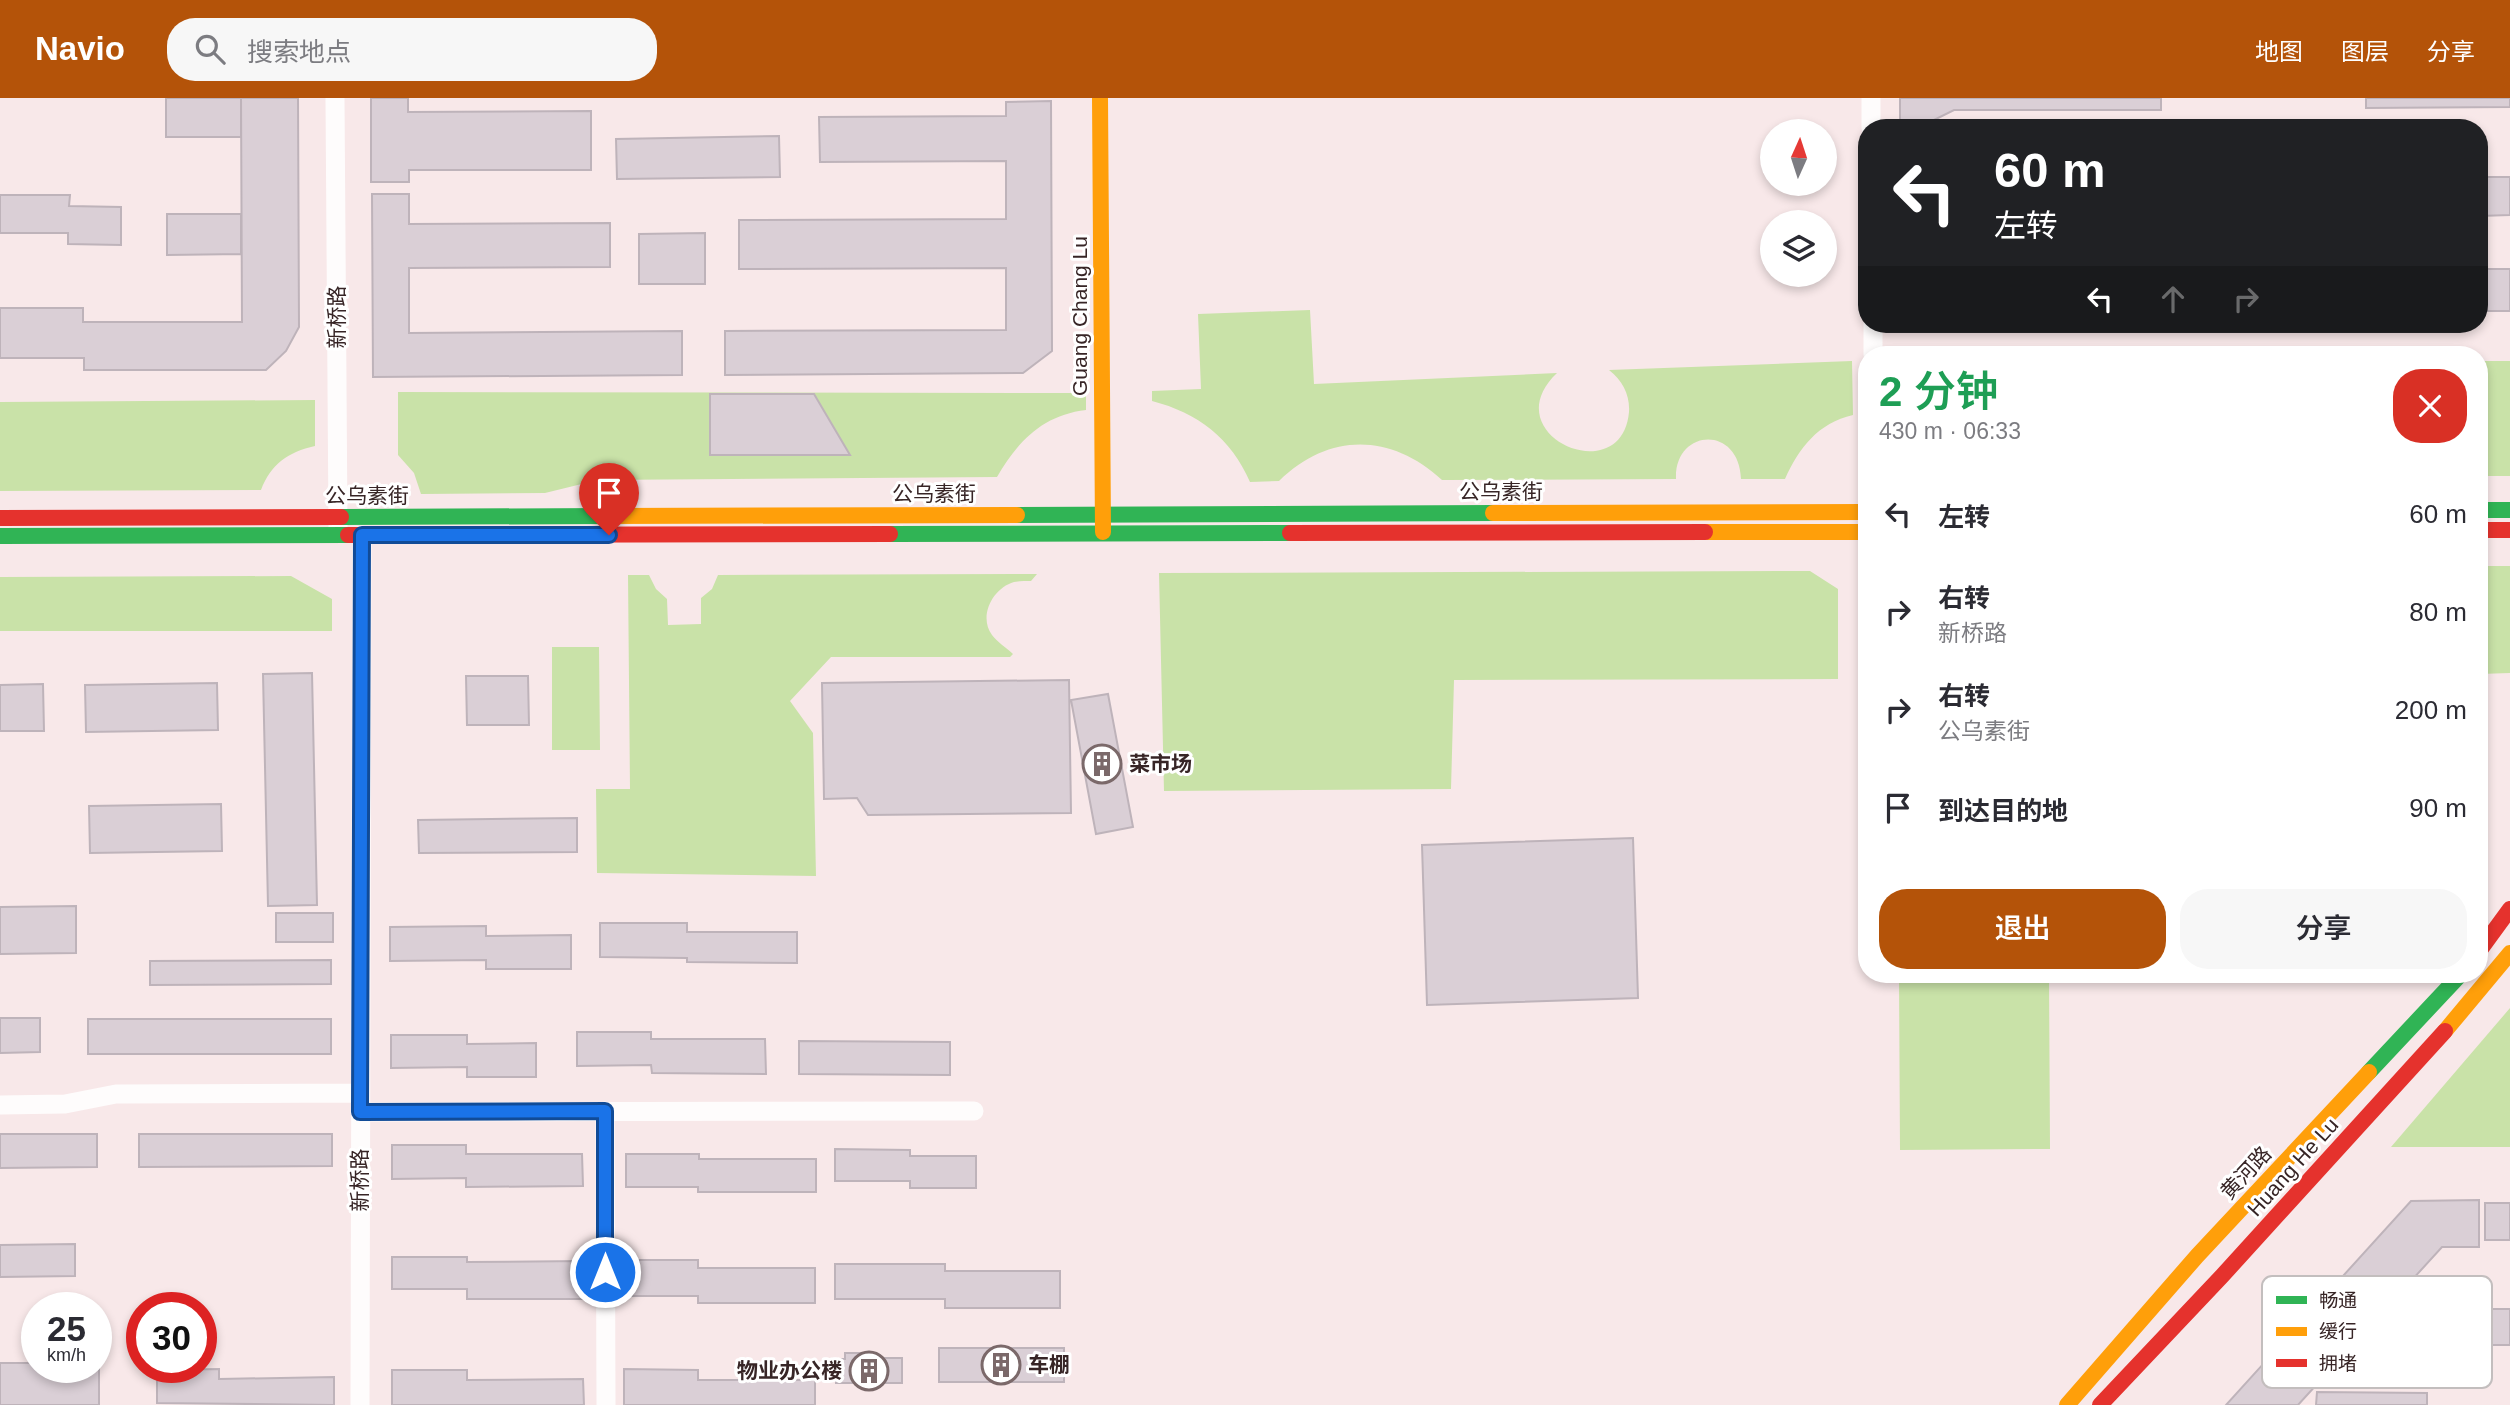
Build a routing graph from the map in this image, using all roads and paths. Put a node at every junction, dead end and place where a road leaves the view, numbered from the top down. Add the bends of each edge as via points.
1 (335, 98) edge
2 (1100, 98) edge
3 (1871, 98) edge
4 (1871, 119) edge
5 (2488, 510) edge
6 (2510, 510) edge
7 (1858, 512) edge
8 (1103, 514) junction
9 (0, 518) edge
10 (338, 526) junction
11 (2488, 530) edge
12 (2510, 530) edge
13 (1858, 532) edge
14 (1103, 534) junction
15 (362, 535) junction
16 (0, 536) edge
17 (2510, 909) edge
18 (2488, 939) edge
19 (2510, 953) edge
20 (2488, 980) edge
21 (2453, 983) edge
22 (2485, 983) edge
23 (360, 1102) junction
24 (0, 1105) edge
25 (605, 1111) junction
26 (974, 1111) dead end
27 (360, 1405) edge
28 (606, 1405) edge
29 (2067, 1405) edge
30 (2101, 1405) edge

1 - 10 street, 新桥路
2 - 8 main road, Guang Chang Lu
3 - 4 street
5 - 6 main road
7 - 8 main road, 公乌素街
8 - 10 main road, 公乌素街
8 - 14 main road, Guang Chang Lu
9 - 10 main road, 公乌素街
10 - 15 main road, 公乌素街
10 - 16 main road, 公乌素街
11 - 12 main road
13 - 14 main road, 公乌素街
14 - 15 main road, 公乌素街
15 - 23 street, 新桥路
17 - 18 main road
19 - 20 main road, Huang He Lu
21 - 29 main road, 黄河路 via 2197,1256
22 - 30 main road, Huang He Lu
23 - 24 street via 116,1094 65,1104
23 - 25 street
23 - 27 street, 新桥路
25 - 26 street
25 - 28 street

